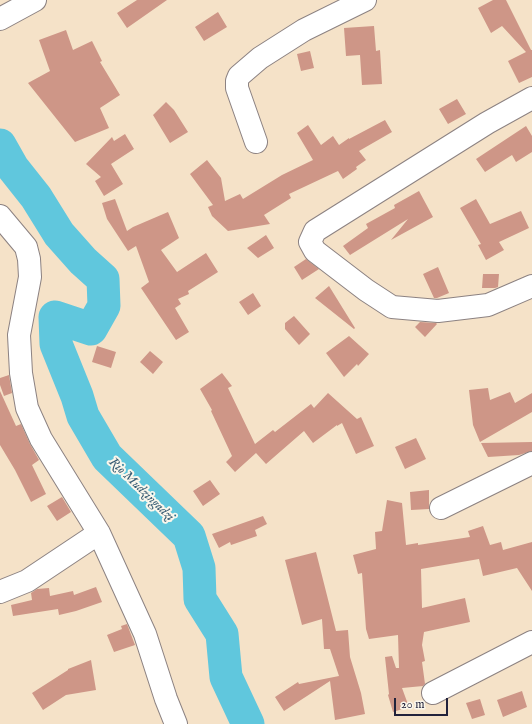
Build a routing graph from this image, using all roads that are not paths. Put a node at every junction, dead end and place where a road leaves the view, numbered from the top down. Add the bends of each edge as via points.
1 (35, 0) edge
2 (365, 0) edge
3 (0, 19) edge
4 (532, 98) edge
5 (256, 142) dead end
6 (0, 216) edge
7 (532, 286) edge
8 (532, 463) edge
9 (441, 508) dead end
10 (99, 533) junction
11 (0, 592) edge
12 (532, 642) edge
13 (433, 693) dead end
14 (176, 724) edge

1 - 3 street
2 - 5 street via 304,30 260,58 239,76 237,88
4 - 7 street via 487,123 315,231 310,242 315,251 366,290 392,306 438,311 488,305
6 - 10 street via 26,247 30,259 30,277 18,341 27,408 41,439
8 - 9 street
10 - 11 street via 27,581
10 - 14 street via 145,634
12 - 13 street

